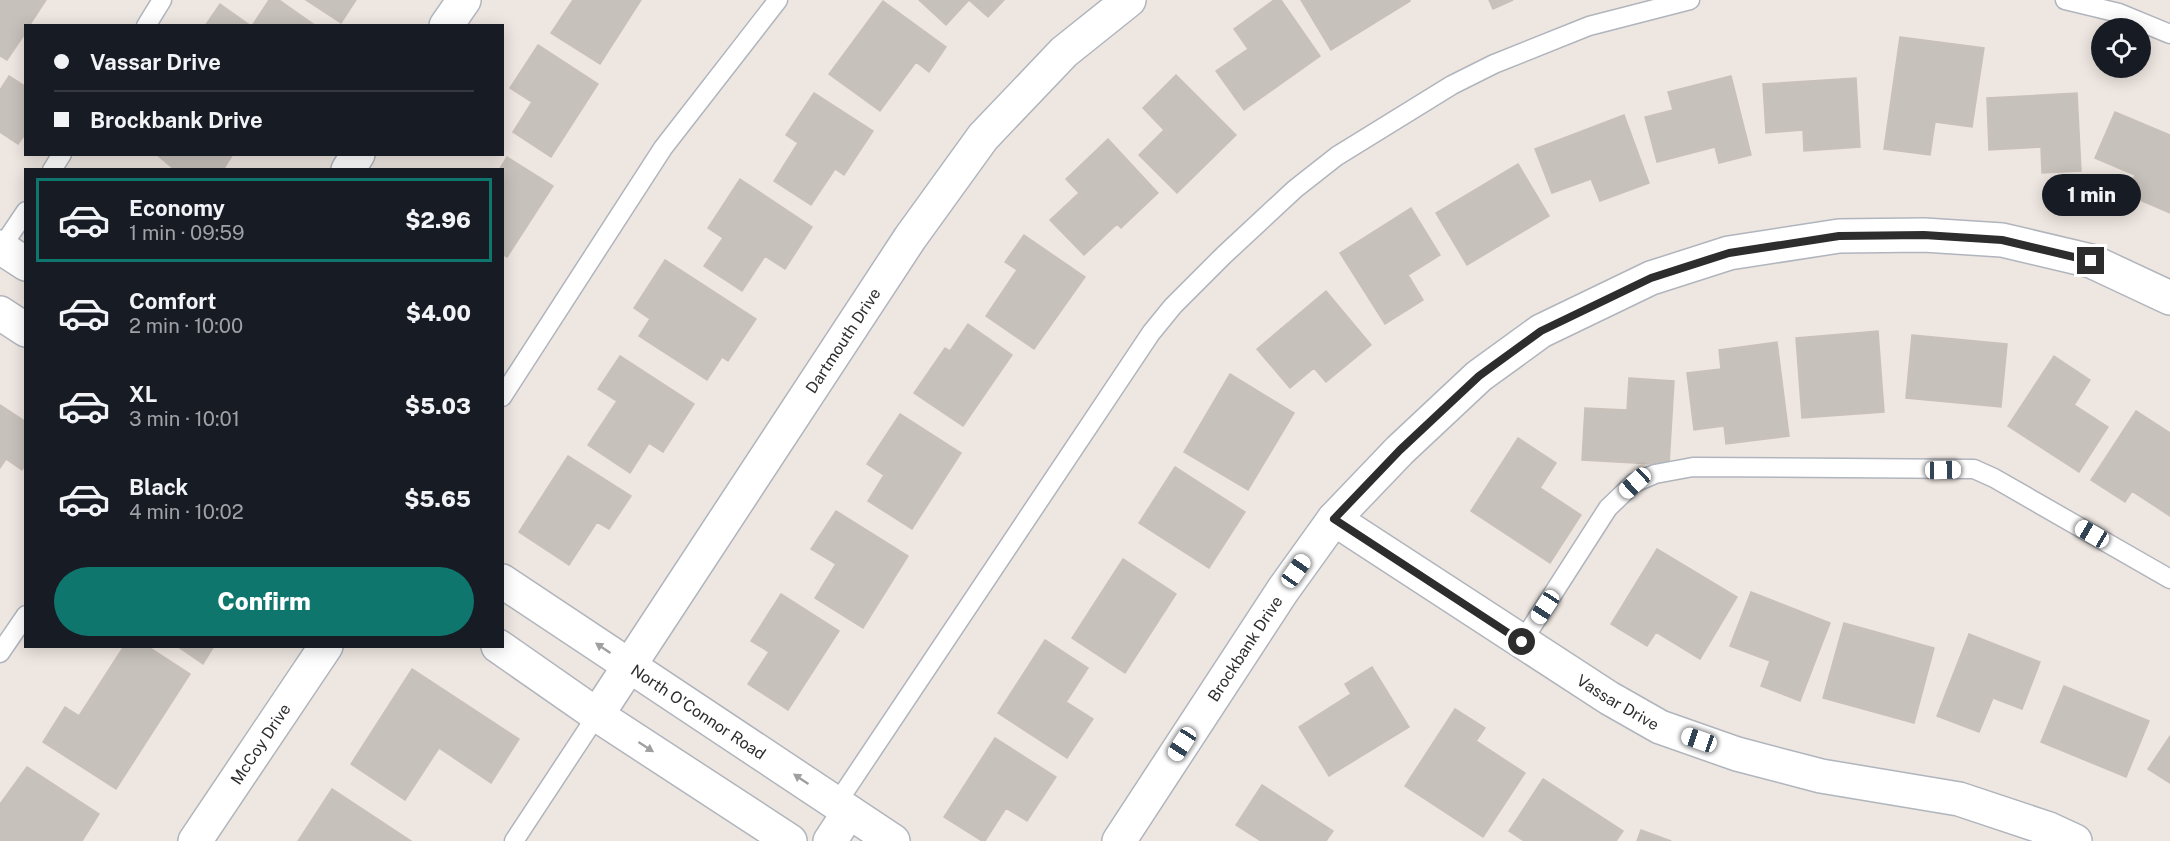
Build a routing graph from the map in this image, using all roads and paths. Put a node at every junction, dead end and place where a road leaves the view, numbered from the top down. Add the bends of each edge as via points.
1 (162, 0) edge
2 (464, 0) edge
3 (778, 0) edge
4 (1129, 0) edge
5 (1690, 0) edge
6 (2065, 0) edge
7 (147, 24) edge
8 (447, 24) edge
9 (2170, 34) edge
10 (24, 216) edge
11 (9, 253) edge
12 (2170, 298) edge
13 (0, 313) edge
14 (24, 329) edge
15 (504, 394) edge
16 (1334, 519) junction
17 (2170, 579) edge
18 (504, 582) edge
19 (24, 618) edge
20 (1522, 642) junction
21 (325, 648) edge
22 (501, 648) edge
23 (0, 653) edge
24 (630, 666) junction
25 (597, 715) junction
26 (843, 808) junction
27 (195, 841) edge
28 (514, 841) edge
29 (790, 841) edge
30 (830, 841) edge
31 (893, 841) edge
32 (1119, 841) edge
33 (2076, 841) edge

1 - 7 lane
2 - 8 street
3 - 15 lane via 663,148
4 - 24 street, Dartmouth Drive via 1064,52 983,137 904,248
5 - 26 lane via 1580,30 1452,85 1337,156 1232,248 1173,306 1152,333
6 - 9 lane via 2120,13
10 - 11 lane
12 - 16 street, Brockbank Drive via 2091,261 2002,240 1924,235 1839,236 1729,253 1651,278 1541,331 1479,376
13 - 14 street
16 - 20 street, Vassar Drive
16 - 32 street, Brockbank Drive
17 - 20 lane via 1974,469 1693,467 1654,474 1635,483 1608,508
24 -> 18 street, North O'Connor Road
19 - 23 lane
20 - 33 street, Vassar Drive via 1660,727 1737,754 1821,776 1959,800
21 - 27 street, McCoy Drive
22 - 25 street
24 - 25 street, Dartmouth Drive
26 -> 24 street, North O'Connor Road
25 - 28 lane
25 -> 29 street
26 - 30 street
26 - 31 street, North O'Connor Road

